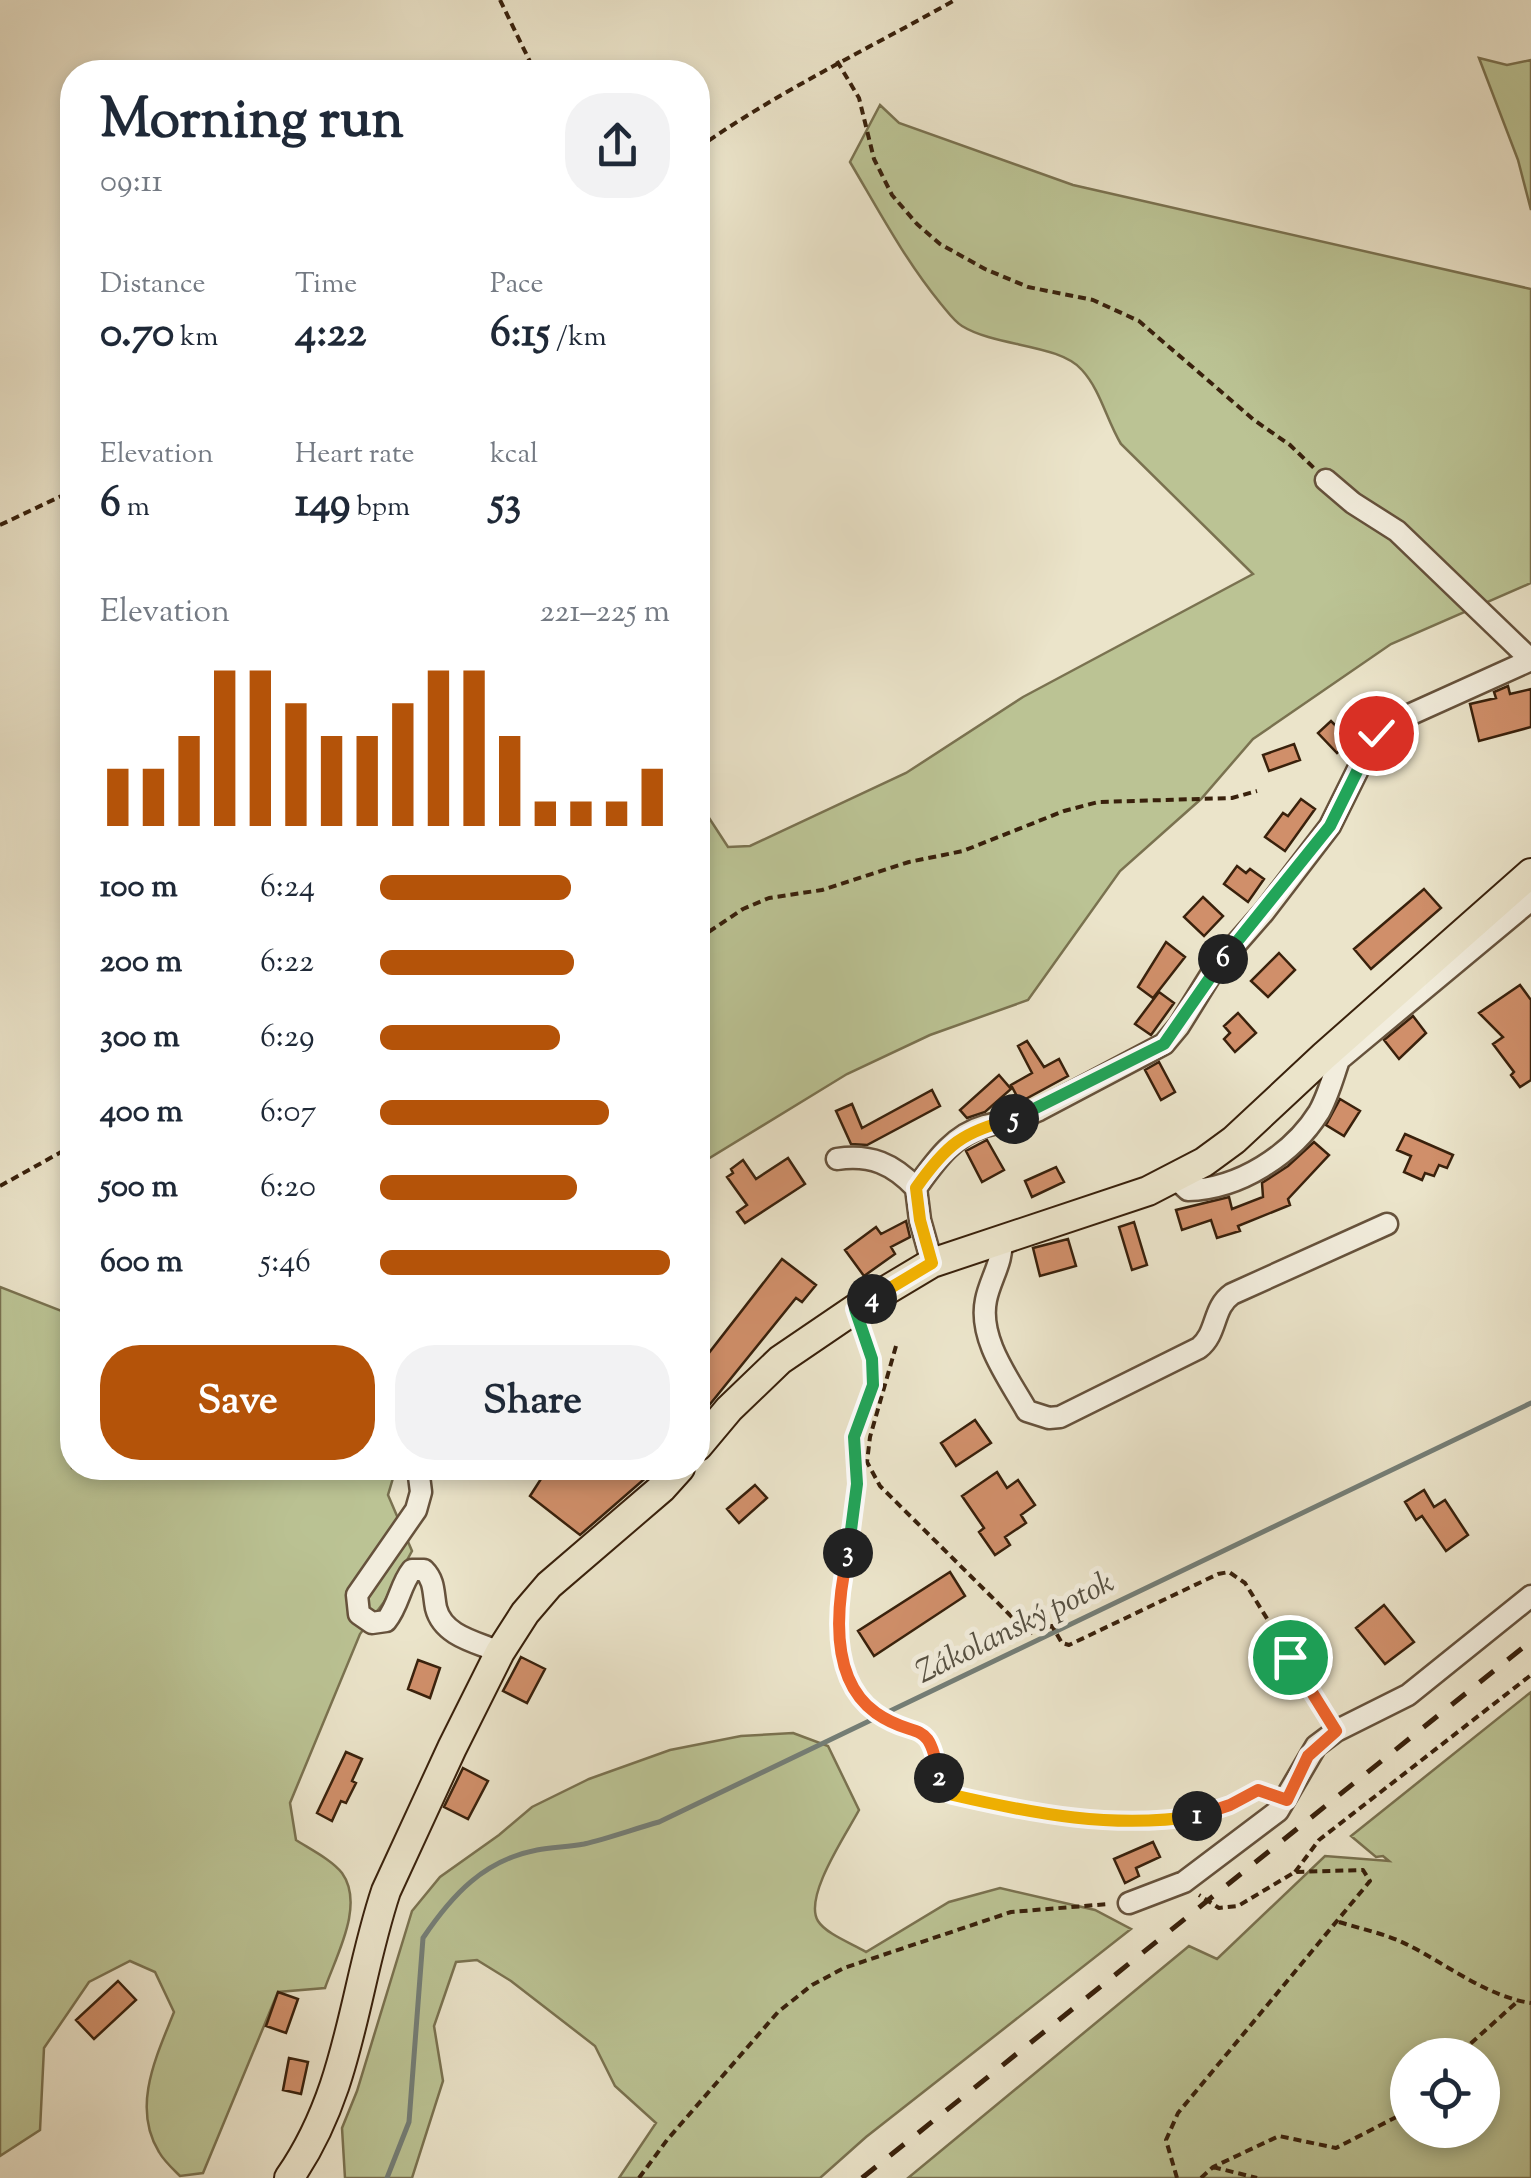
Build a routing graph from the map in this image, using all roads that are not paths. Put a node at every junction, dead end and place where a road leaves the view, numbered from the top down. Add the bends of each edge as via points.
1 (1326, 480) road end
2 (1530, 659) edge
3 (1531, 873) edge
4 (1531, 900) edge
5 (1331, 1058) junction
6 (837, 1159) dead end
7 (1175, 1178) junction
8 (916, 1188) junction
9 (1387, 1224) dead end
10 (1001, 1239) junction
11 (932, 1263) junction
12 (710, 1431) edge
13 (420, 1480) edge
14 (669, 1480) edge
15 (1531, 1596) edge
16 (500, 1652) junction
17 (1129, 1903) road end
18 (290, 2178) edge

1 - 2 street via 1397,530
2 - 8 street via 1376,733 1330,826 1215,968 1164,1044 1021,1118 968,1133
3 - 5 main road
4 - 5 street
5 - 7 main road via 1234,1140
5 - 7 street via 1320,1110 1286,1149 1235,1182 1208,1190 1188,1190
6 - 8 street via 883,1162
7 - 10 main road
8 - 11 street
9 - 10 street via 1232,1294 1199,1348 1049,1418 1027,1412 987,1330 984,1306
10 - 11 main road
11 - 12 main road via 780,1360
13 - 16 street via 416,1510 357,1595 359,1614 372,1623 386,1621 405,1578 424,1570 450,1631
14 - 16 main road via 550,1584
15 - 17 street via 1408,1695 1336,1731 1308,1756 1278,1811 1184,1882
16 - 18 main road via 386,1891 332,2098

